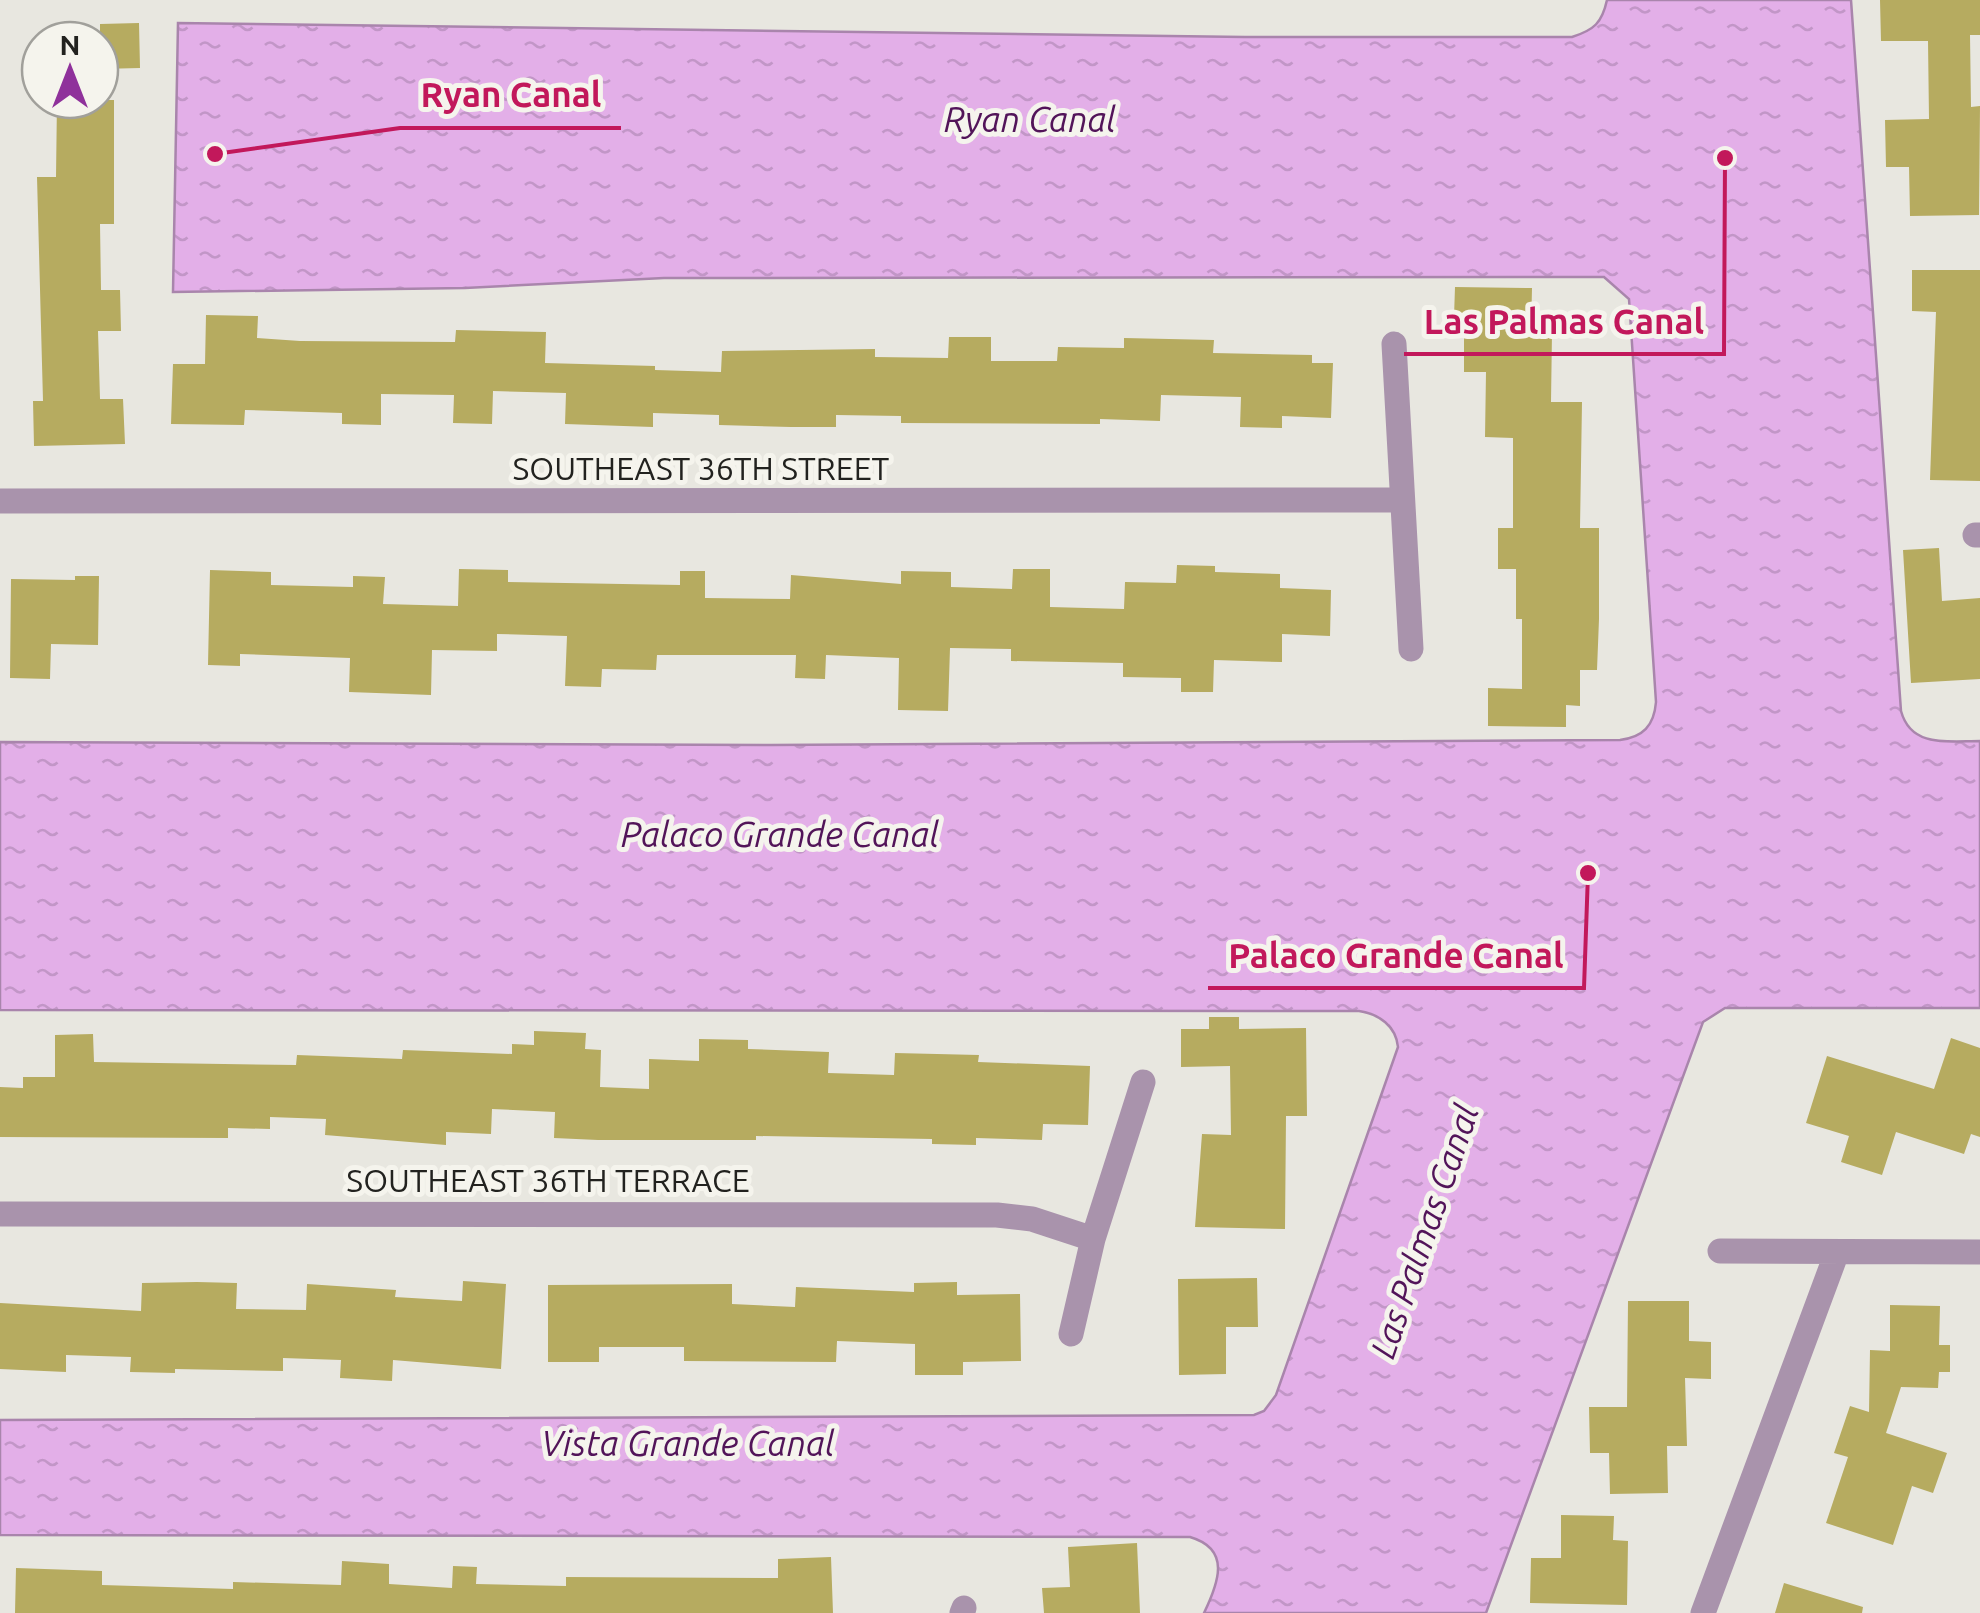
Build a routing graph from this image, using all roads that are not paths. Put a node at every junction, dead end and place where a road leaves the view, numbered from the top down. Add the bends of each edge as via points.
1 (1394, 344) dead end
2 (1402, 500) junction
3 (0, 501) edge
4 (1411, 649) dead end
5 (1143, 1082) dead end
6 (0, 1214) edge
7 (1093, 1239) junction
8 (1720, 1251) dead end
9 (1837, 1252) junction
10 (1980, 1252) edge
11 (1071, 1334) dead end
12 (1703, 1613) edge

1 - 2 street
2 - 3 street, SOUTHEAST 36TH STREET
2 - 4 street
5 - 7 street
6 - 7 street, SOUTHEAST 36TH TERRACE via 997,1215 1032,1218
7 - 11 street
8 - 9 street
9 - 10 street
9 - 12 street

